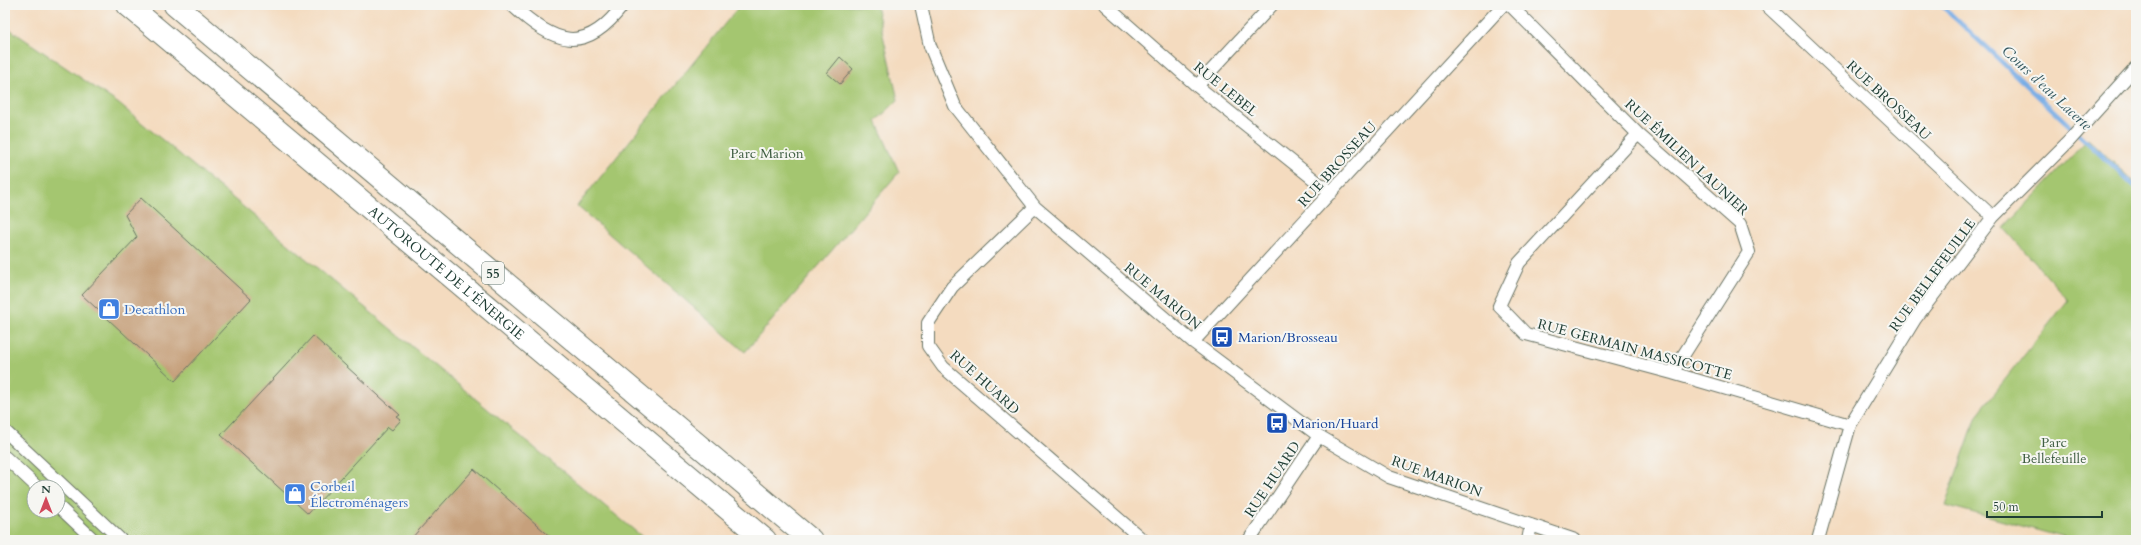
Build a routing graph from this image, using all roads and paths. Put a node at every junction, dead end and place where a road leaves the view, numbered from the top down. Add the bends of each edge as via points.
1 (128, 5) edge
2 (175, 5) edge
3 (512, 5) edge
4 (623, 5) edge
5 (921, 5) edge
6 (1105, 5) edge
7 (1272, 5) edge
8 (1503, 5) edge
9 (1510, 5) edge
10 (1766, 5) edge
11 (2136, 67) edge
12 (1197, 86) junction
13 (1638, 134) junction
14 (1331, 193) junction
15 (1035, 207) junction
16 (1992, 217) junction
17 (1194, 342) junction
18 (1672, 373) junction
19 (1850, 425) junction
20 (5, 431) edge
21 (1319, 436) junction
22 (5, 457) edge
23 (29, 479) edge
24 (726, 507) junction
25 (66, 514) edge
26 (1531, 525) junction
27 (94, 540) edge
28 (121, 540) edge
29 (754, 540) edge
30 (765, 540) edge
31 (811, 540) edge
32 (1143, 540) edge
33 (1249, 540) edge
34 (1528, 540) edge
35 (1575, 540) edge
36 (1818, 540) edge

1 - 24 highway, AUTOROUTE DE L'ÉNERGIE / 55
2 - 31 highway, 55
3 - 4 street via 527,20 561,39 589,37 612,20
5 - 15 street, RUE MARION via 930,46 956,106
6 - 12 street, RUE LEBEL
7 - 12 street
8 - 14 street, RUE BROSSEAU
9 - 13 street, RUE ÉMILIEN LAUNIER
10 - 16 street, RUE BROSSEAU
11 - 16 street, RUE BELLEFEUILLE via 2069,141
12 - 14 street, RUE LEBEL
13 - 18 street, RUE ÉMILIEN LAUNIER via 1740,224 1749,252
13 - 18 street, RUE GERMAIN MASSICOTTE via 1519,263 1499,306 1526,334
14 - 17 street, RUE BROSSEAU
15 - 17 street, RUE MARION
15 - 32 street, RUE HUARD via 952,287 928,323 928,346 943,367
16 - 19 street, RUE BELLEFEUILLE via 1915,319
17 - 21 street, RUE MARION
18 - 19 street, RUE GERMAIN MASSICOTTE
19 - 36 street, RUE BELLEFEUILLE
20 - 28 street
21 - 26 street, RUE MARION via 1389,477
21 - 33 street, RUE HUARD
22 - 23 street
24 - 29 highway
24 - 30 highway, AUTOROUTE DE L'ÉNERGIE / 55
25 - 27 street
26 - 34 street
26 - 35 street, RUE MARION

